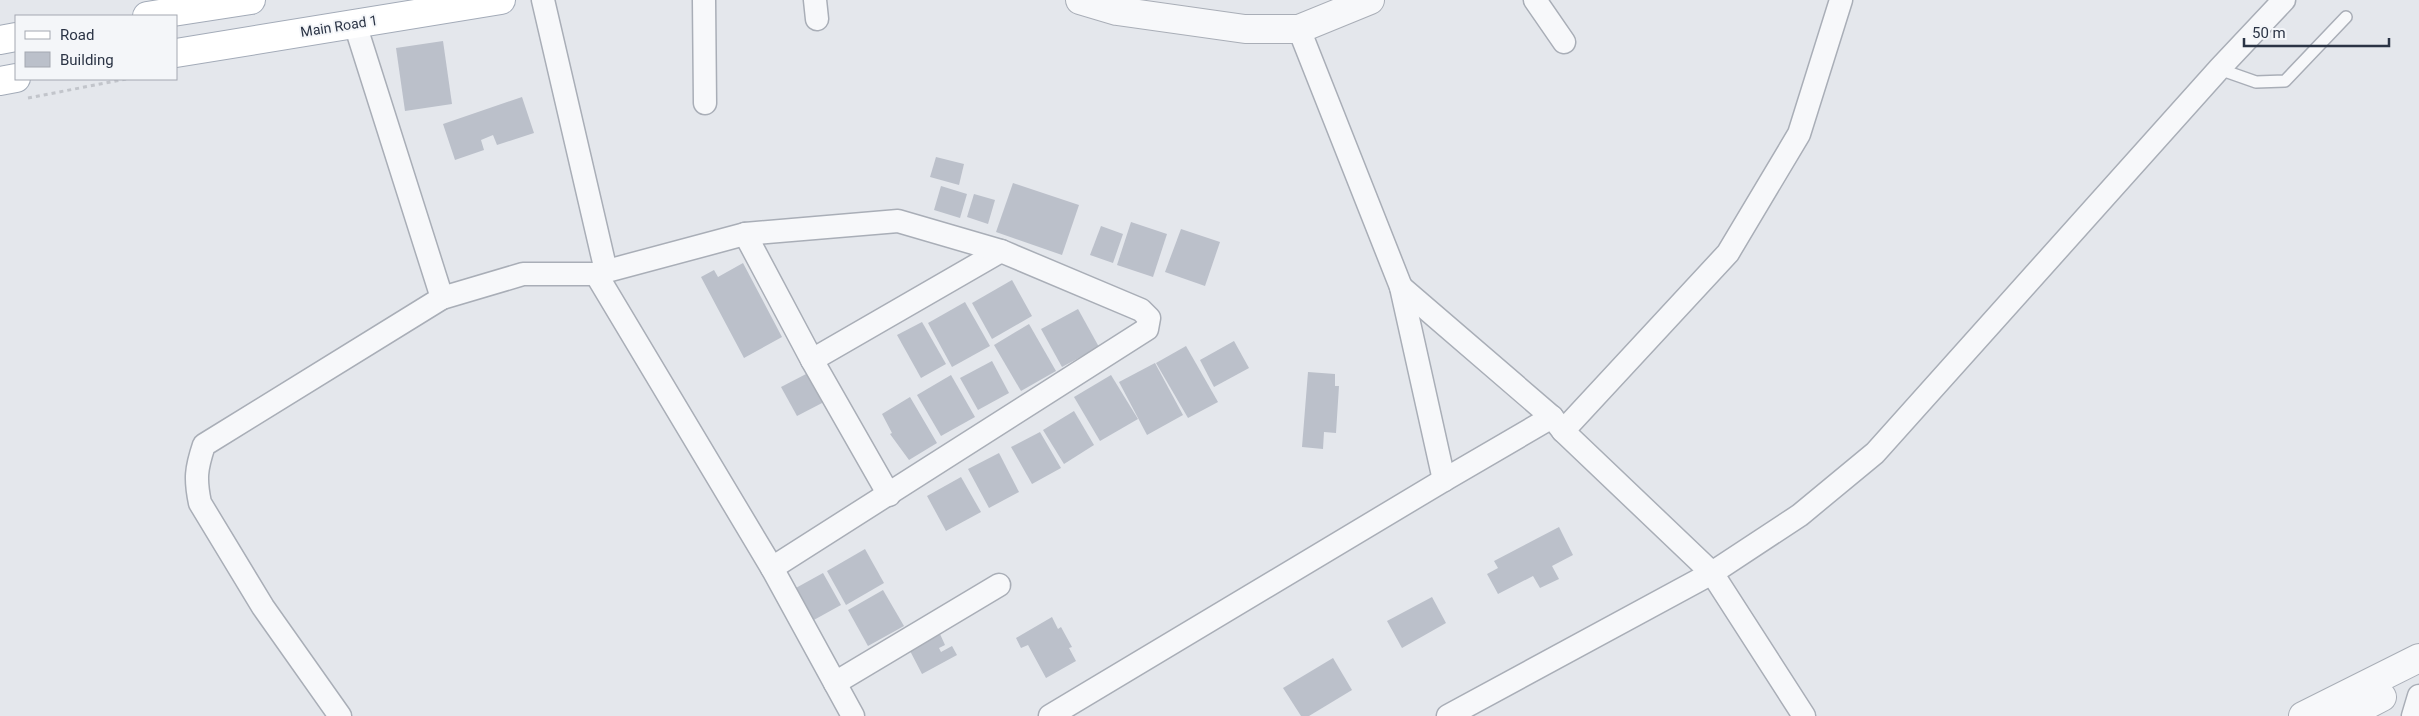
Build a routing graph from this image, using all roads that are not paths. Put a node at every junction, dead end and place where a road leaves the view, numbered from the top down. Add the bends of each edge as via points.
1 (251, 0) edge
2 (501, 0) edge
3 (543, 0) edge
4 (704, 0) edge
5 (1080, 0) edge
6 (1370, 0) edge
7 (1535, 0) edge
8 (1841, 0) edge
9 (2284, 0) edge
10 (154, 15) edge
11 (2346, 17) dead end
12 (355, 24) junction
13 (1299, 29) junction
14 (15, 38) edge
15 (0, 40) edge
16 (1564, 42) dead end
17 (178, 53) edge
18 (2219, 69) junction
19 (0, 81) edge
20 (22, 88) edge
21 (705, 103) dead end
22 (745, 234) junction
23 (1001, 251) junction
24 (601, 272) junction
25 (1401, 287) junction
26 (442, 298) junction
27 (812, 360) junction
28 (1558, 424) junction
29 (1444, 480) junction
30 (889, 495) junction
31 (772, 568) junction
32 (1712, 573) junction
33 (1000, 585) dead end
34 (2419, 658) edge
35 (2419, 678) edge
36 (835, 683) junction
37 (2419, 696) edge
38 (340, 716) edge
39 (853, 716) edge
40 (1050, 716) edge
41 (1448, 716) edge
42 (1804, 716) edge
43 (2303, 716) edge
44 (2346, 716) edge
45 (2413, 716) edge

1 - 10 main road
2 - 12 main road, Main Road 1
3 - 24 street
4 - 21 street
5 - 13 street via 1117,11 1245,29
6 - 13 street
7 - 16 street
8 - 28 street via 1799,134 1728,253
9 - 18 street
11 - 18 lane via 2285,81 2256,82
12 - 17 main road, Main Road 1
12 - 26 street
13 - 25 street
14 - 15 main road
18 - 32 street via 1875,453 1800,515
19 - 20 main road
22 - 23 street via 898,221
22 - 24 street
22 - 27 street
23 - 27 street
23 - 30 street via 1141,310 1149,318 1147,329
24 - 26 street via 523,274
24 - 31 street
25 - 28 street
25 - 29 street
26 - 38 street via 204,446 196,470 200,503 263,608
27 - 30 street
28 - 29 street
28 - 32 street
29 - 40 street
30 - 31 street
31 - 36 street
32 - 41 street
32 - 42 street
33 - 36 street
34 - 43 street
35 - 44 street
36 - 39 street
37 - 45 street

